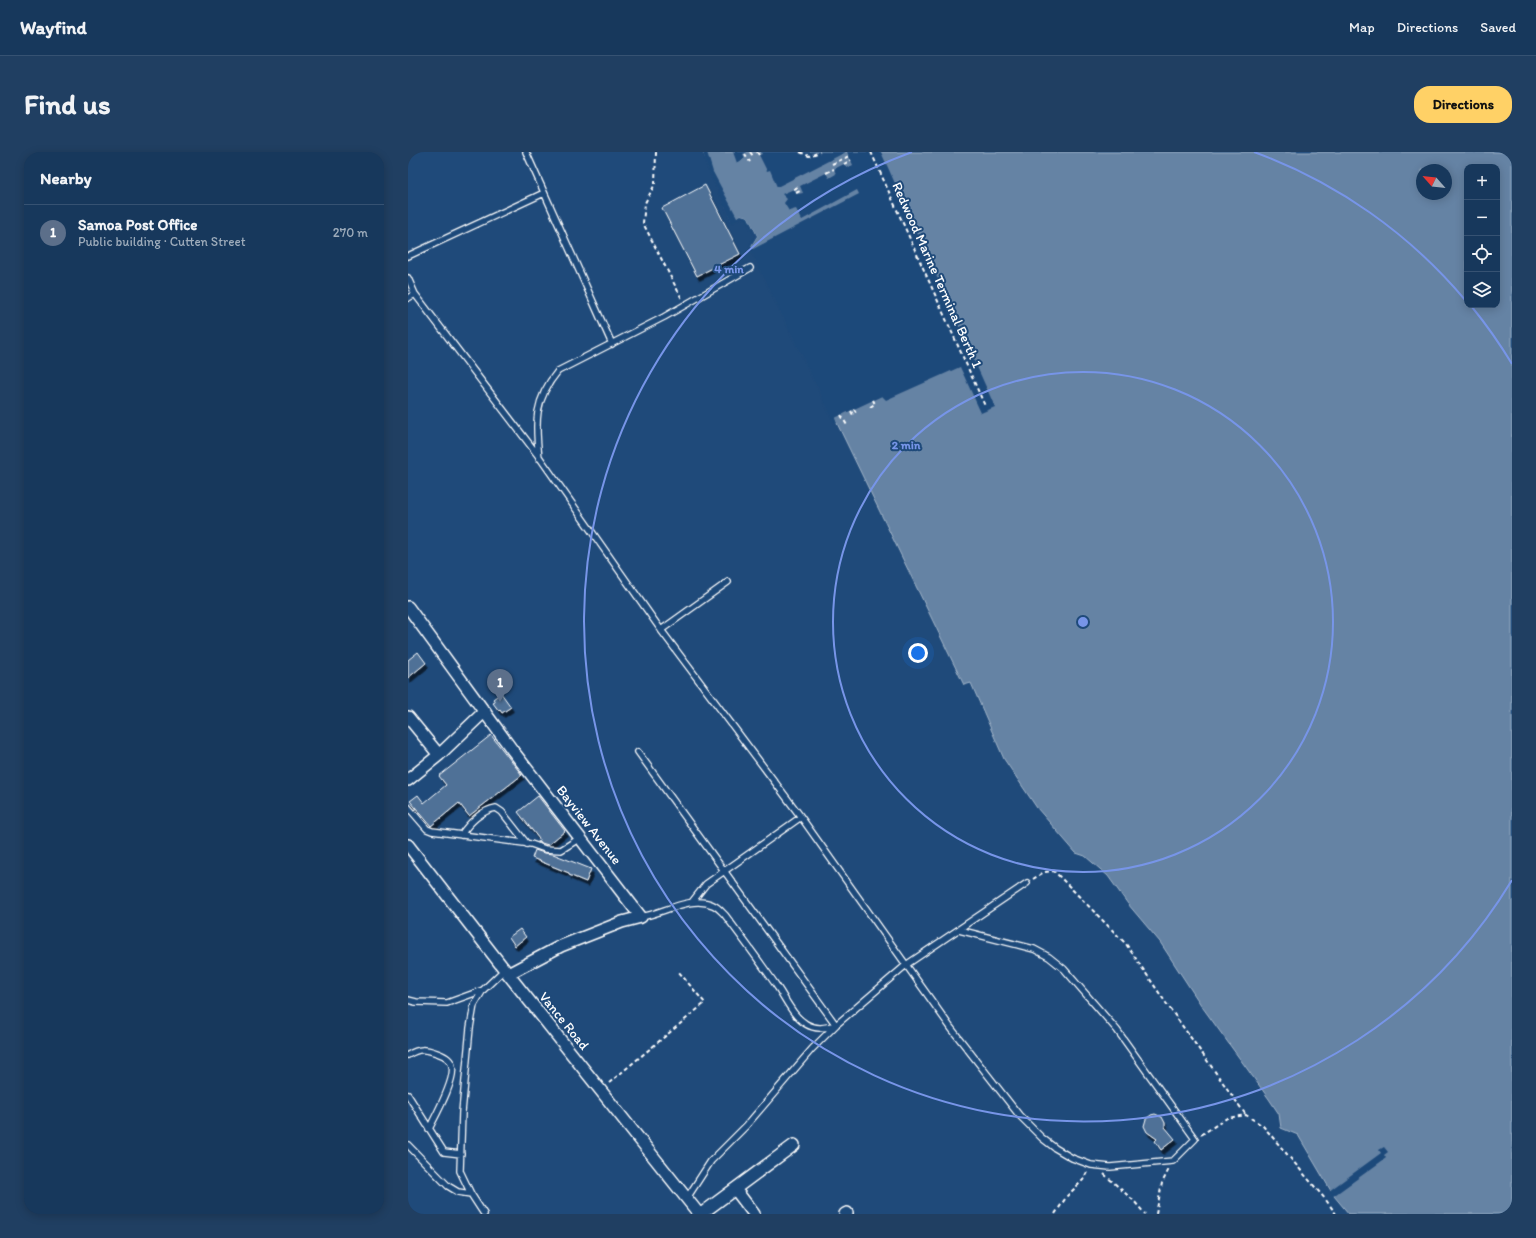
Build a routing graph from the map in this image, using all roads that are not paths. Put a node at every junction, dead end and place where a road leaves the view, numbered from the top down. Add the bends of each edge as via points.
1 (526, 152) edge
2 (544, 193) junction
3 (408, 256) edge
4 (750, 268) dead end
5 (408, 278) edge
6 (415, 294) junction
7 (408, 298) edge
8 (612, 344) junction
9 (540, 458) junction
10 (728, 582) dead end
11 (408, 607) edge
12 (661, 630) junction
13 (485, 711) junction
14 (408, 717) edge
15 (638, 752) dead end
16 (439, 755) junction
17 (408, 780) edge
18 (408, 807) edge
19 (801, 817) junction
20 (461, 835) junction
21 (580, 838) junction
22 (527, 844) junction
23 (408, 845) edge
24 (724, 870) junction
25 (1027, 883) road end
26 (692, 902) junction
27 (641, 917) junction
28 (959, 930) junction
29 (906, 966) junction
30 (506, 972) junction
31 (483, 990) junction
32 (408, 1000) edge
33 (836, 1025) junction
34 (408, 1055) edge
35 (408, 1095) edge
36 (430, 1129) junction
37 (408, 1145) edge
38 (794, 1145) dead end
39 (461, 1154) junction
40 (735, 1189) junction
41 (470, 1194) junction
42 (686, 1198) junction
43 (484, 1214) edge
44 (700, 1214) edge
45 (754, 1214) edge

1 - 2 lane
2 - 3 lane
2 - 8 lane
4 - 8 lane
5 - 6 lane
6 - 7 lane
6 - 9 lane
8 - 9 lane via 558,371 550,381 536,418
9 - 12 lane
10 - 12 lane
11 - 13 street, Bayview Avenue
12 - 19 lane
13 - 16 street
13 - 21 street, Bayview Avenue
14 - 16 street
15 - 24 lane
16 - 17 street
18 - 20 lane via 432,831
19 - 24 lane
19 - 29 lane
20 - 22 lane
20 - 22 lane via 478,817 489,809 496,808
21 - 22 lane via 561,850
21 - 27 street, Bayview Avenue
23 - 30 street, Vance Road
24 - 26 lane via 706,884
24 - 33 lane
25 - 28 lane
26 - 27 lane
26 - 33 lane via 705,902 726,915 797,1017 814,1028
27 - 30 street via 562,946
28 - 29 lane
28 - 29 lane via 1034,948 1064,970 1117,1030 1195,1139 1173,1161 1110,1167 1091,1165 1055,1148 1019,1115
29 - 33 lane
30 - 31 lane
30 - 42 street, Vance Road
31 - 32 lane via 447,1003
31 - 39 lane via 474,1005 470,1028
33 - 42 lane via 746,1126 711,1161
34 - 36 lane via 417,1049 429,1050 445,1055 452,1065 453,1078
35 - 36 lane
36 - 39 lane via 444,1152
37 - 41 lane via 448,1186 458,1192
38 - 40 street
39 - 41 lane via 460,1171
40 - 44 street
40 - 45 street
41 - 43 lane
42 - 44 street, Vance Road

